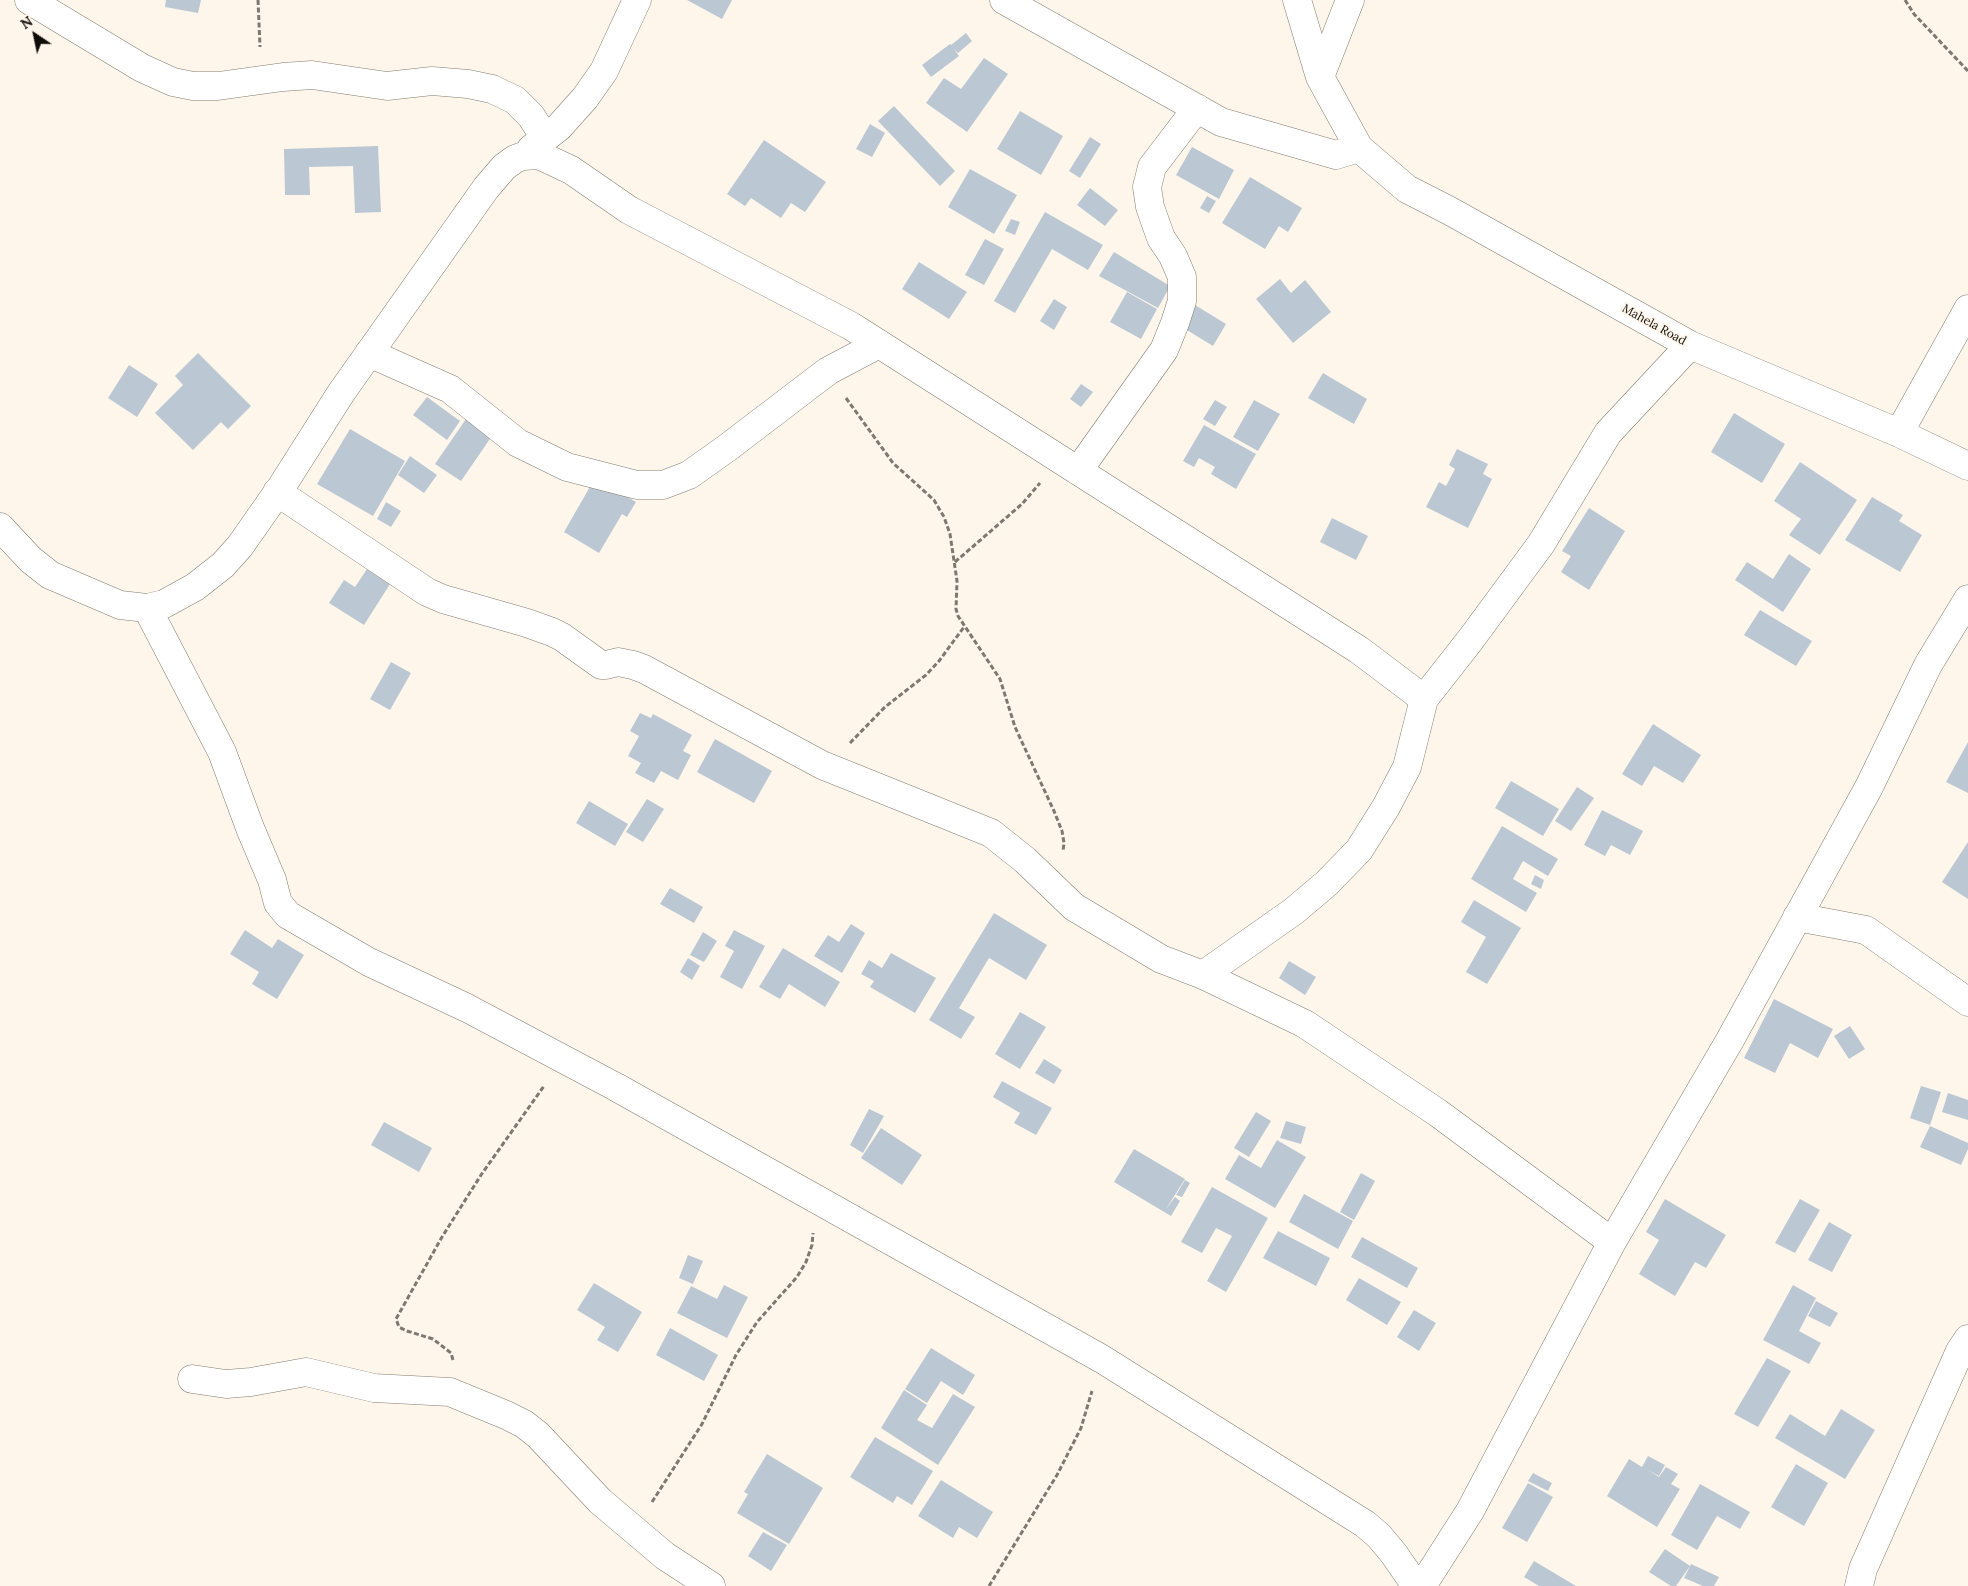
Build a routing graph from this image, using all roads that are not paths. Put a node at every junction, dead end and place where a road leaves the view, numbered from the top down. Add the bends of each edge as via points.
1 (29, 0) edge
2 (637, 0) edge
3 (1004, 0) edge
4 (1297, 0) edge
5 (1350, 0) edge
6 (1320, 77) junction
7 (1197, 108) junction
8 (545, 138) junction
9 (1359, 148) junction
10 (523, 156) junction
11 (1968, 309) edge
12 (879, 344) junction
13 (1690, 345) junction
14 (369, 353) junction
15 (1899, 433) junction
16 (1067, 464) junction
17 (1968, 466) edge
18 (277, 492) junction
19 (0, 527) edge
20 (1968, 599) edge
21 (146, 608) junction
22 (1424, 699) junction
23 (1797, 917) junction
24 (1203, 976) junction
25 (1968, 1002) edge
26 (1612, 1242) junction
27 (1968, 1338) edge
28 (192, 1380) dead end
29 (711, 1586) edge
30 (1416, 1586) edge
31 (1422, 1586) edge
32 (1859, 1586) edge

1 - 8 street via 142,68 172,82 218,86 312,76 387,86 432,81 468,84 492,89 514,100 528,112
2 - 8 street via 604,70 585,98
3 - 7 street
4 - 6 street
5 - 6 street
6 - 9 street
7 - 9 street via 1221,122 1336,155
7 - 16 street via 1152,168 1147,187 1161,238 1182,277 1182,301 1175,324 1164,350
8 - 10 street
9 - 13 street, Mahela Road via 1407,189
10 - 12 street via 539,154 553,160 629,210 851,326
10 - 14 street via 504,167 486,188
11 - 15 street
12 - 14 street via 828,371 689,475 663,485 637,485 567,467 518,443 450,389
12 - 16 street
13 - 15 street, Mahela Road
13 - 22 street via 1608,433 1541,544
14 - 18 street
15 - 17 street, Mahela Road
16 - 22 street via 1359,650
18 - 21 street via 223,566 164,604
18 - 24 street via 427,592 552,632 601,665 618,662 644,669 822,765 991,833 1012,848 1074,907 1161,960
19 - 21 street via 50,575 120,606
20 - 23 street via 1928,665 1869,787
21 - 30 street via 222,752 282,910 369,962 467,1008 563,1059 1102,1359 1365,1524 1394,1554
22 - 24 street via 1407,767 1359,850 1328,883 1294,911
23 - 25 street via 1866,930
23 - 26 street via 1730,1040
24 - 26 street via 1305,1024 1438,1113
26 - 31 street via 1470,1511
27 - 32 street
28 - 29 street via 226,1384 306,1372 374,1388 450,1392 506,1415 538,1434 600,1501 665,1556

